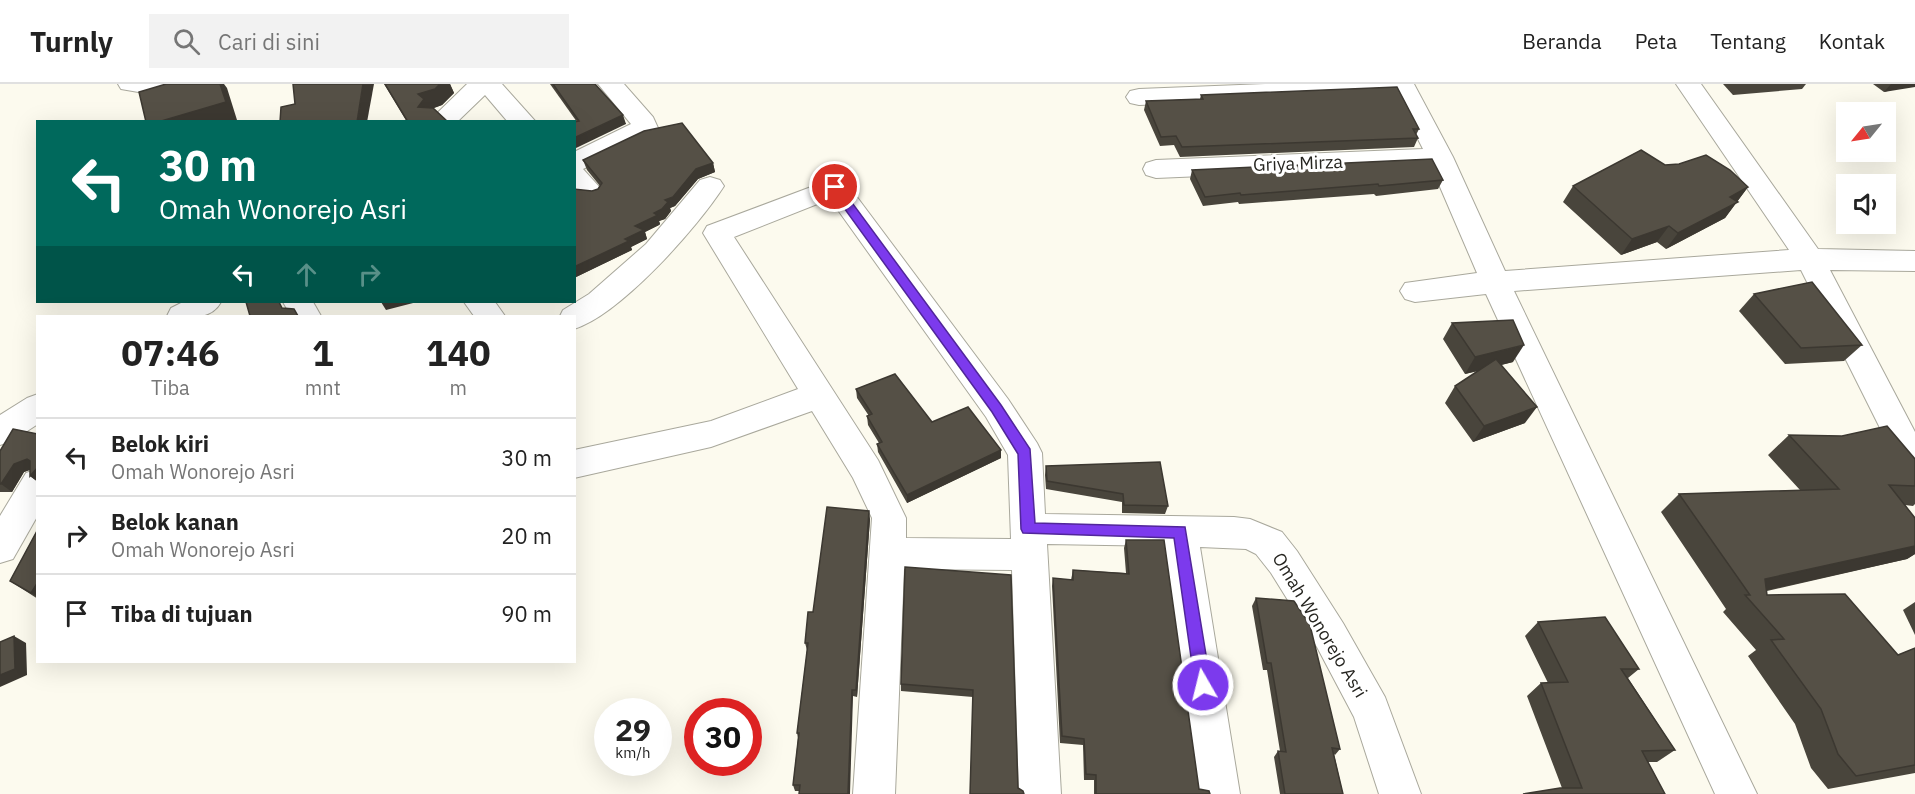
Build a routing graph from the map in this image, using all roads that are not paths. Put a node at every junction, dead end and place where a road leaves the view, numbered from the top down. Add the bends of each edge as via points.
1 (130, 84) edge
2 (163, 84) edge
3 (482, 84) edge
4 (488, 84) edge
5 (610, 84) edge
6 (1688, 84) edge
7 (1345, 86) edge
8 (1139, 97) dead end
9 (443, 120) edge
10 (521, 120) edge
11 (1440, 157) junction
12 (576, 162) edge
13 (1156, 169) dead end
14 (710, 186) dead end
15 (1810, 259) junction
16 (1915, 261) edge
17 (1495, 282) junction
18 (1415, 291) dead end
19 (204, 303) edge
20 (480, 303) edge
21 (184, 315) edge
22 (489, 315) edge
23 (576, 317) edge
24 (820, 394) junction
25 (36, 408) edge
26 (0, 432) edge
27 (576, 464) edge
28 (1915, 464) edge
29 (36, 486) edge
30 (1180, 532) junction
31 (1029, 542) junction
32 (0, 548) edge
33 (888, 553) junction
34 (874, 794) edge
35 (1040, 794) edge
36 (1219, 794) edge
37 (1401, 794) edge
38 (1736, 794) edge

1 - 2 street
3 - 9 street
4 - 10 street
5 - 12 street via 645,128
6 - 15 street
7 - 8 street
7 - 11 street via 1403,86
11 - 13 street, Griya Mirza
11 - 17 street
14 - 23 street via 656,251 600,302
15 - 16 street
15 - 17 street
15 - 28 street
17 - 18 street
17 - 38 street
19 - 21 street
20 - 22 street
24 - 27 street via 711,434
24 - 31 street via 717,233 835,187 997,408 1025,453
24 - 33 street via 889,518
25 - 26 street
29 - 32 street
30 - 31 street, Omah Wonorejo Asri
30 - 36 street
30 - 37 street, Omah Wonorejo Asri via 1250,534 1269,543 1330,635 1371,710
31 - 33 street, Omah Wonorejo Asri
31 - 35 street
33 - 34 street

